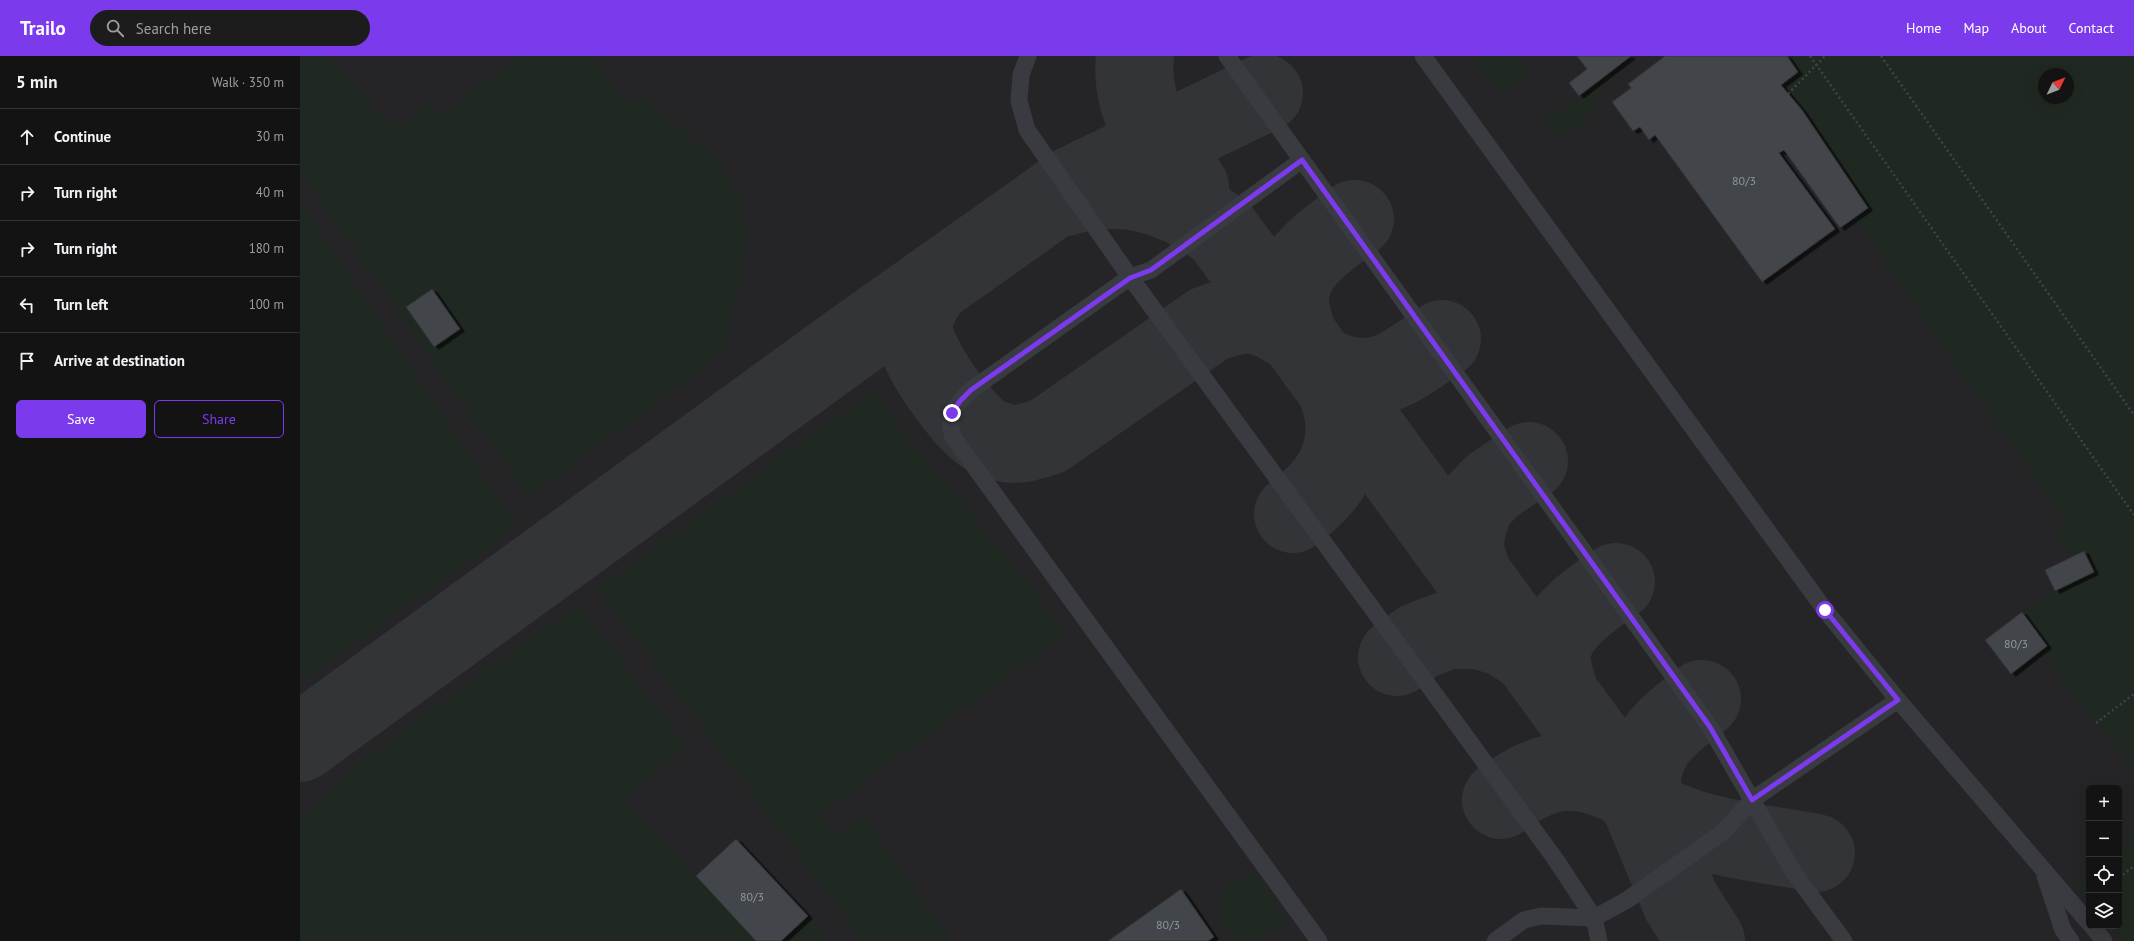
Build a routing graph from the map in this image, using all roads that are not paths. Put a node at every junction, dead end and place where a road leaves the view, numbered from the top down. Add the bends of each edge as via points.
1 (1028, 56) edge
2 (1227, 56) edge
3 (1423, 56) edge
4 (1302, 160) junction
5 (1130, 278) junction
6 (1898, 700) junction
7 (1752, 800) junction
8 (2043, 869) junction
9 (1594, 918) junction
10 (2086, 919) edge
11 (2094, 929) edge
12 (1319, 941) edge
13 (1495, 941) edge
14 (1599, 941) edge
15 (1844, 941) edge
16 (2070, 941) edge
17 (2104, 941) edge

1 - 5 lane via 1021,75 1019,101 1028,130
2 - 4 lane
3 - 6 lane via 1825,610
4 - 5 lane via 1151,270
4 - 7 lane via 1710,727
5 - 9 lane via 1552,854
5 - 12 lane via 971,390 952,413 949,425 953,437
6 - 7 lane
6 - 8 lane
7 - 9 lane via 1724,832 1627,900
7 - 15 lane via 1794,873
8 - 10 lane
8 - 16 lane via 2063,930
9 - 13 lane via 1541,916 1524,920
9 - 14 lane
11 - 17 lane

